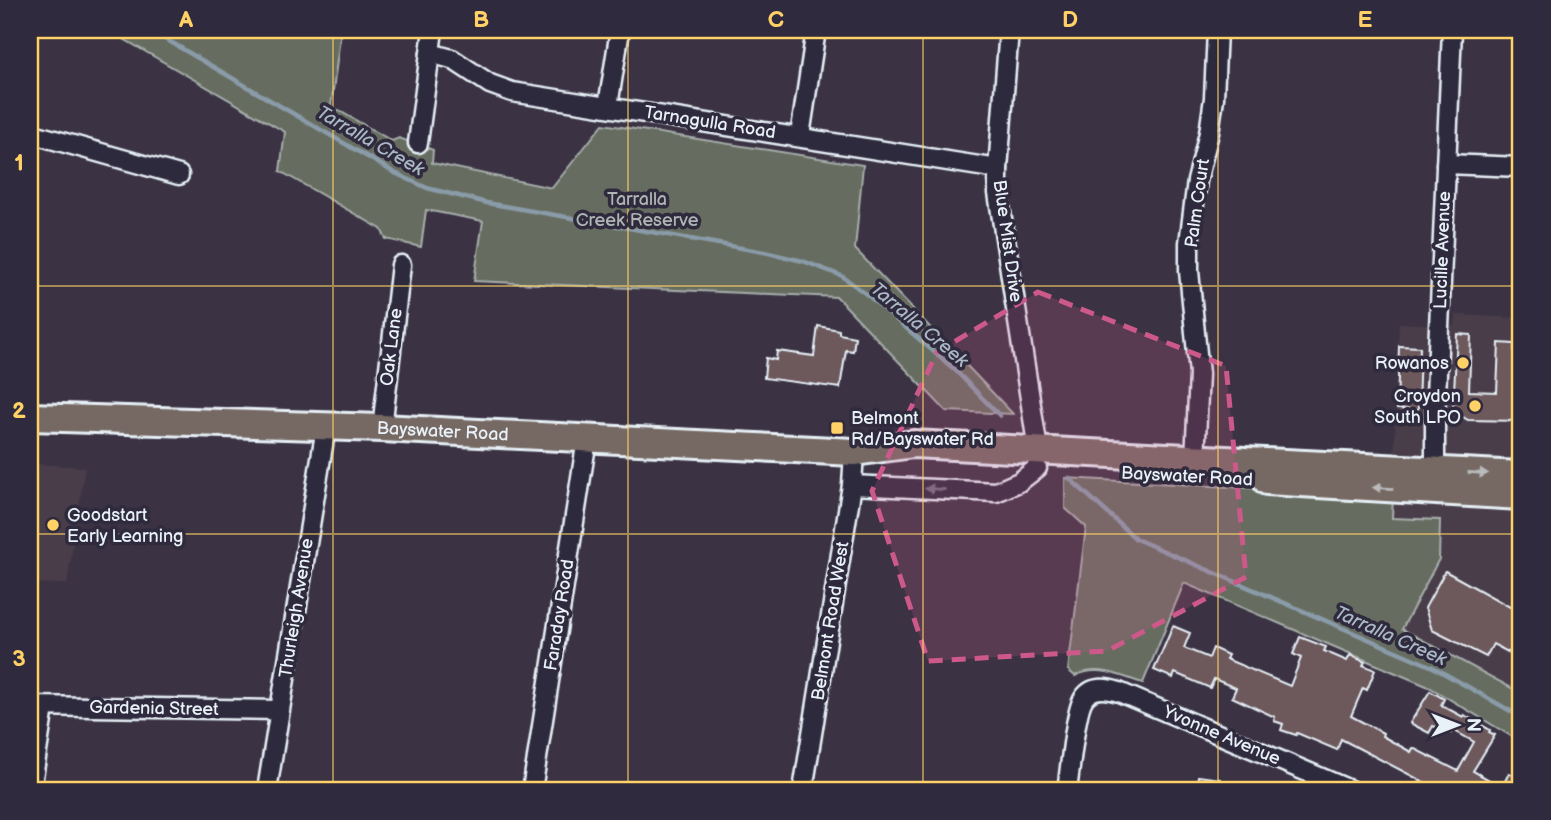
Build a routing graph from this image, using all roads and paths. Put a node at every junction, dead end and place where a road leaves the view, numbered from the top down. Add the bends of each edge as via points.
1 (433, 30) edge
2 (620, 30) edge
3 (816, 30) edge
4 (1009, 30) edge
5 (1217, 30) edge
6 (1452, 30) edge
7 (430, 53) junction
8 (608, 106) junction
9 (30, 134) edge
10 (800, 136) junction
11 (418, 143) dead end
12 (1446, 164) junction
13 (1521, 167) edge
14 (998, 169) junction
15 (179, 175) dead end
16 (401, 265) dead end
17 (30, 417) edge
18 (326, 427) junction
19 (382, 428) junction
20 (587, 439) junction
21 (854, 452) junction
22 (1037, 459) junction
23 (1195, 460) junction
24 (1521, 475) edge
25 (1443, 481) junction
26 (852, 485) junction
27 (1521, 496) edge
28 (37, 706) edge
29 (279, 710) junction
30 (31, 790) edge
31 (267, 790) edge
32 (532, 790) edge
33 (803, 790) edge
34 (1067, 790) edge
35 (1350, 790) edge

1 - 7 street
2 - 8 street
3 - 10 street
4 - 14 street, Blue Mist Drive
5 - 23 street, Palm Court via 1214,98 1189,243 1199,374
6 - 12 street, Lucille Avenue
7 - 8 street, Tarnagulla Road via 452,59 490,84 512,92
7 - 11 street
8 - 10 street, Tarnagulla Road
9 - 15 street
10 - 14 street, Tarnagulla Road
12 - 13 street
12 - 25 street, Lucille Avenue via 1435,419
14 - 22 street, Blue Mist Drive
16 - 19 street, Oak Lane
17 - 18 main road, Bayswater Road
18 - 19 main road, Bayswater Road
18 - 29 street, Thurleigh Avenue
19 - 20 main road, Bayswater Road
20 - 21 main road, Bayswater Road
20 - 32 street, Faraday Road
21 - 22 main road, Bayswater Road via 913,444
21 - 26 street, Belmont Road West
22 - 23 main road, Bayswater Road
25 -> 22 main road, Bayswater Road
22 -> 26 street via 1019,482 996,492
23 - 25 main road, Bayswater Road
25 -> 24 main road, Bayswater Road
25 - 27 main road, Bayswater Road
26 - 33 street, Belmont Road West
28 - 29 street, Gardenia Street
28 - 30 street
29 - 31 street, Thurleigh Avenue
34 - 35 street, Yvonne Avenue via 1081,703 1091,691 1110,689

